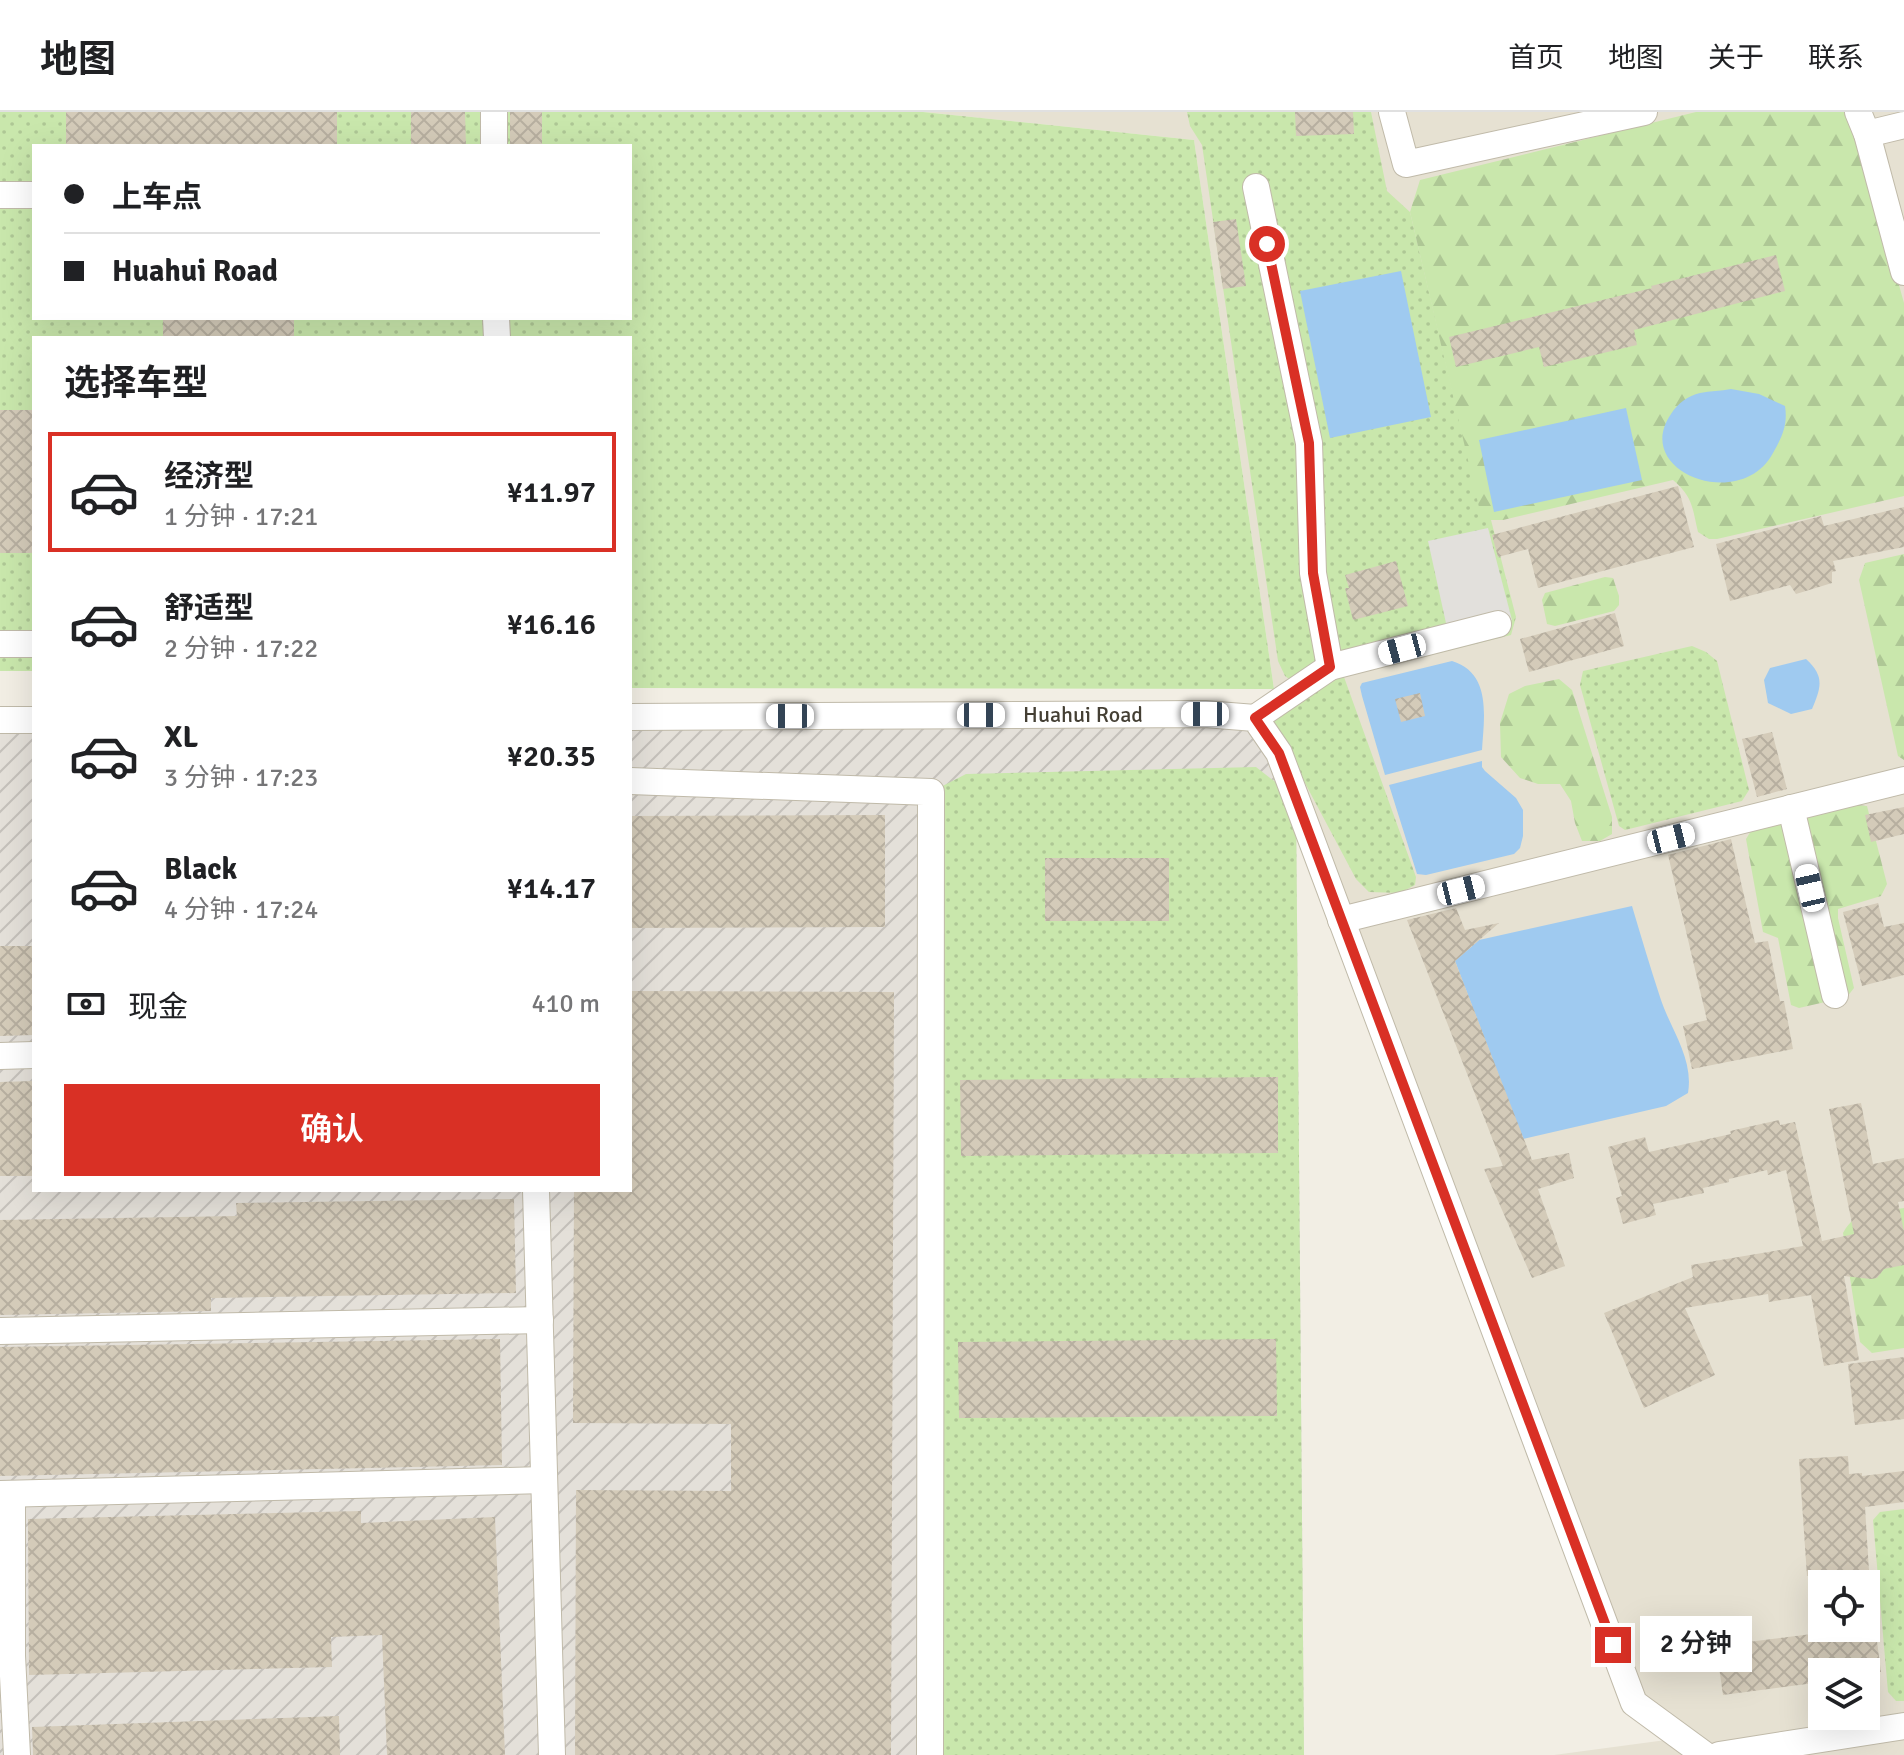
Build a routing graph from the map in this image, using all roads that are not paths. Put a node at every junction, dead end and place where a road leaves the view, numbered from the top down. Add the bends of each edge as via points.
1 (494, 112) edge
2 (1392, 112) edge
3 (1644, 112) edge
4 (1863, 123) edge
5 (1904, 125) edge
6 (494, 144) edge
7 (1256, 187) dead end
8 (0, 195) edge
9 (32, 195) edge
10 (1904, 272) edge
11 (1498, 624) dead end
12 (0, 644) edge
13 (32, 644) edge
14 (1330, 667) junction
15 (632, 717) edge
16 (1255, 718) junction
17 (0, 720) edge
18 (32, 720) edge
19 (1904, 780) edge
20 (632, 781) edge
21 (1791, 808) junction
22 (1341, 920) junction
23 (1835, 995) dead end
24 (32, 1055) edge
25 (0, 1056) edge
26 (536, 1192) edge
27 (540, 1320) junction
28 (0, 1331) edge
29 (544, 1480) junction
30 (6, 1494) edge
31 (1904, 1726) edge
32 (17, 1755) edge
33 (552, 1755) edge
34 (930, 1755) edge
35 (1705, 1755) edge
36 (1719, 1755) edge

1 - 6 street
2 - 3 street via 1406,164
4 - 5 street
4 - 10 street
7 - 14 street via 1309,443 1313,573
8 - 9 street
11 - 14 street
12 - 13 street
14 - 16 street
15 - 16 street, Huahui Road
16 - 22 street via 1279,753
17 - 18 street
19 - 21 street
20 - 34 street via 931,792
21 - 22 street
21 - 23 street
22 - 35 street via 1634,1703
24 - 25 street
26 - 27 street
27 - 28 street
27 - 29 street
29 - 30 street
29 - 33 street
30 - 32 street
31 - 36 street

